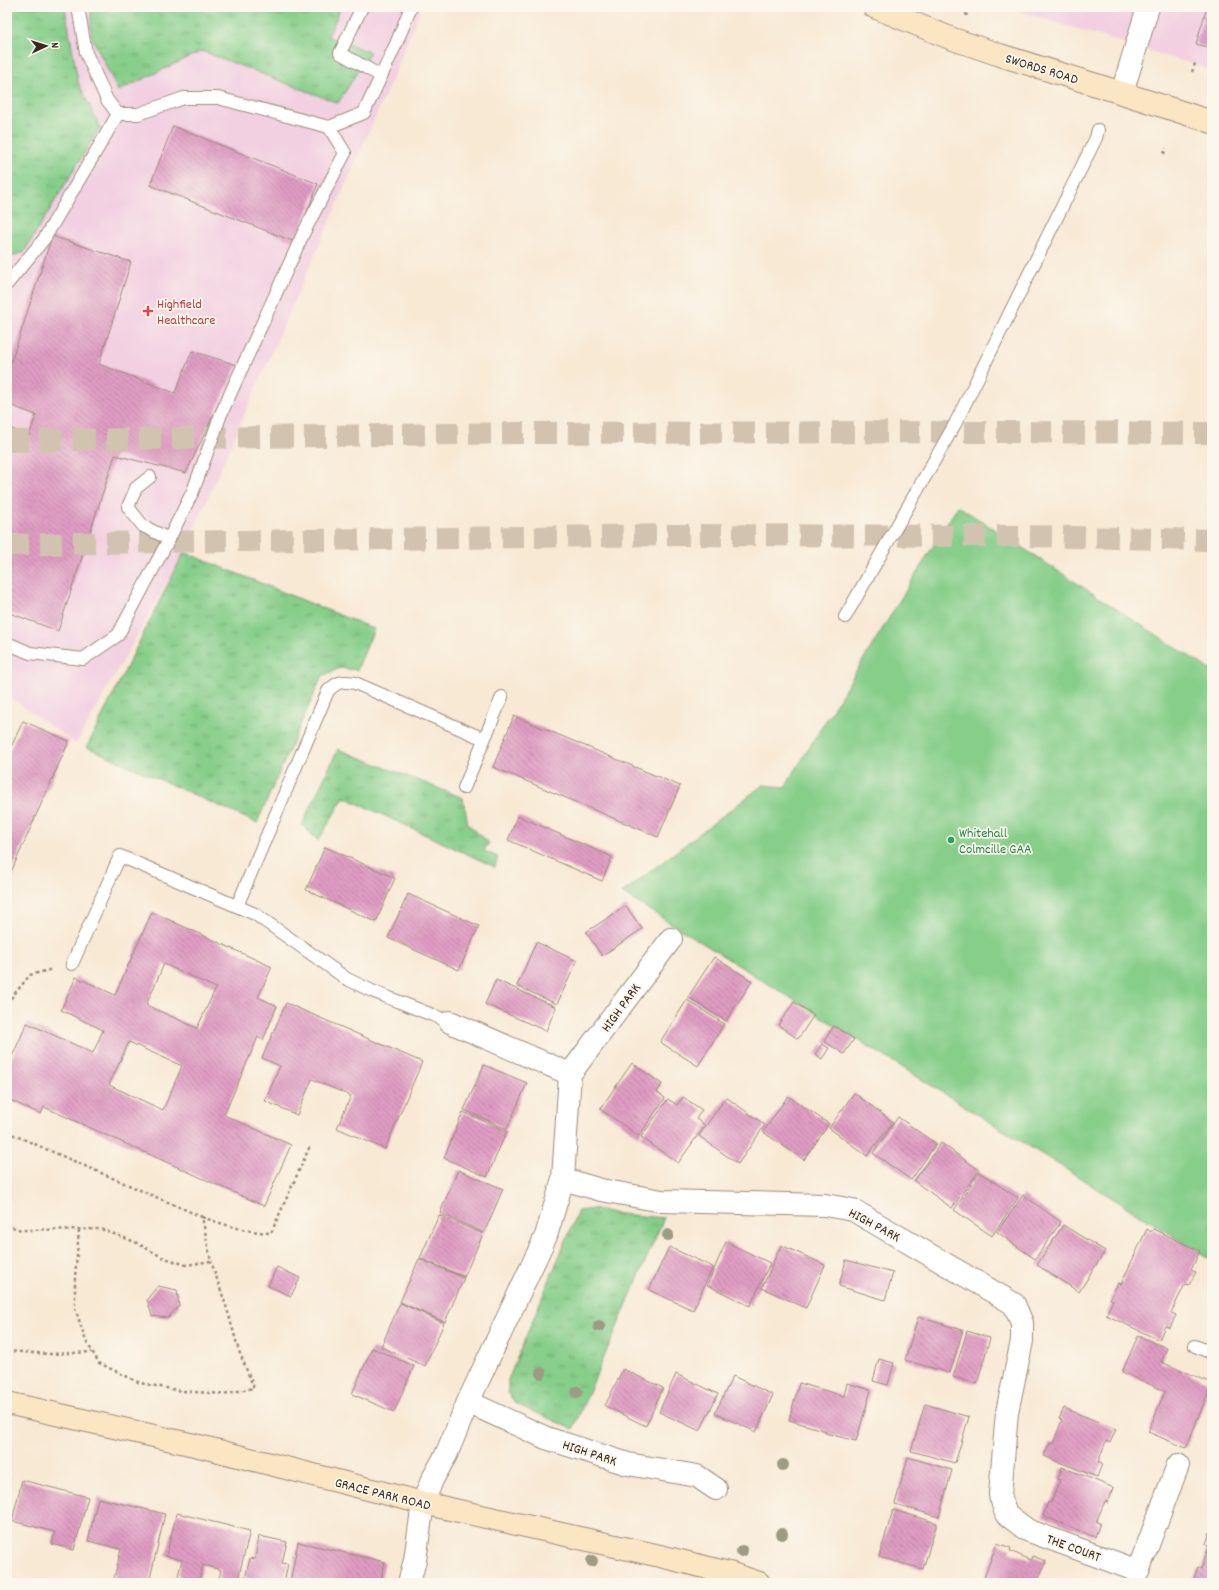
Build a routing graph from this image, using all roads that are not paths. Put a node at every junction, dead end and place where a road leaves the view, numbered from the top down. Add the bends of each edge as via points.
1 (78, 7) edge
2 (362, 7) edge
3 (411, 7) edge
4 (874, 7) edge
5 (1148, 7) edge
6 (381, 76) junction
7 (1122, 92) junction
8 (118, 114) junction
9 (1212, 122) edge
10 (329, 127) junction
11 (1098, 130) dead end
12 (7, 284) edge
13 (150, 477) dead end
14 (169, 539) junction
15 (845, 617) dead end
16 (7, 643) edge
17 (502, 697) dead end
18 (484, 739) junction
19 (464, 788) dead end
20 (237, 906) junction
21 (671, 939) dead end
22 (72, 964) road end
23 (450, 1022) joint
24 (570, 1074) junction
25 (563, 1179) junction
26 (1195, 1346) dead end
27 (1212, 1353) edge
28 (468, 1402) junction
29 (7, 1403) edge
30 (1007, 1412) joint
31 (1178, 1465) dead end
32 (716, 1488) dead end
33 (423, 1503) junction
34 (409, 1583) edge
35 (759, 1583) edge

1 - 8 lane via 86,54 107,100
2 - 6 lane via 340,53
3 - 6 lane
4 - 7 street, SWORDS ROAD via 950,38
5 - 7 street
6 - 10 lane via 364,113
7 - 9 street, SWORDS ROAD
8 - 10 lane via 138,114 184,98 218,98
8 - 12 lane via 44,239
10 - 14 lane via 345,153 302,234 221,414 193,491
11 - 15 lane via 955,424
13 - 14 lane via 136,488 128,507 143,526
14 - 16 lane via 118,635 83,659 30,653
17 - 18 lane
18 - 19 lane
18 - 20 lane via 355,683 336,684 328,691
20 - 22 lane via 120,856
20 - 23 lane via 256,914 346,979
21 - 24 street, HIGH PARK
23 - 24 street
24 - 25 street
25 - 28 street via 546,1236
25 - 30 street, HIGH PARK via 601,1190 662,1201 825,1205 853,1210 1014,1304 1022,1323 1022,1341
26 - 27 lane
28 - 32 street, HIGH PARK via 546,1438 628,1464 697,1476
28 - 33 street
29 - 33 street, GRACE PARK ROAD via 203,1447
30 - 31 street, THE COURT via 1000,1495 1006,1514 1027,1530 1138,1571
33 - 34 street
33 - 35 street, GRACE PARK ROAD via 660,1556

